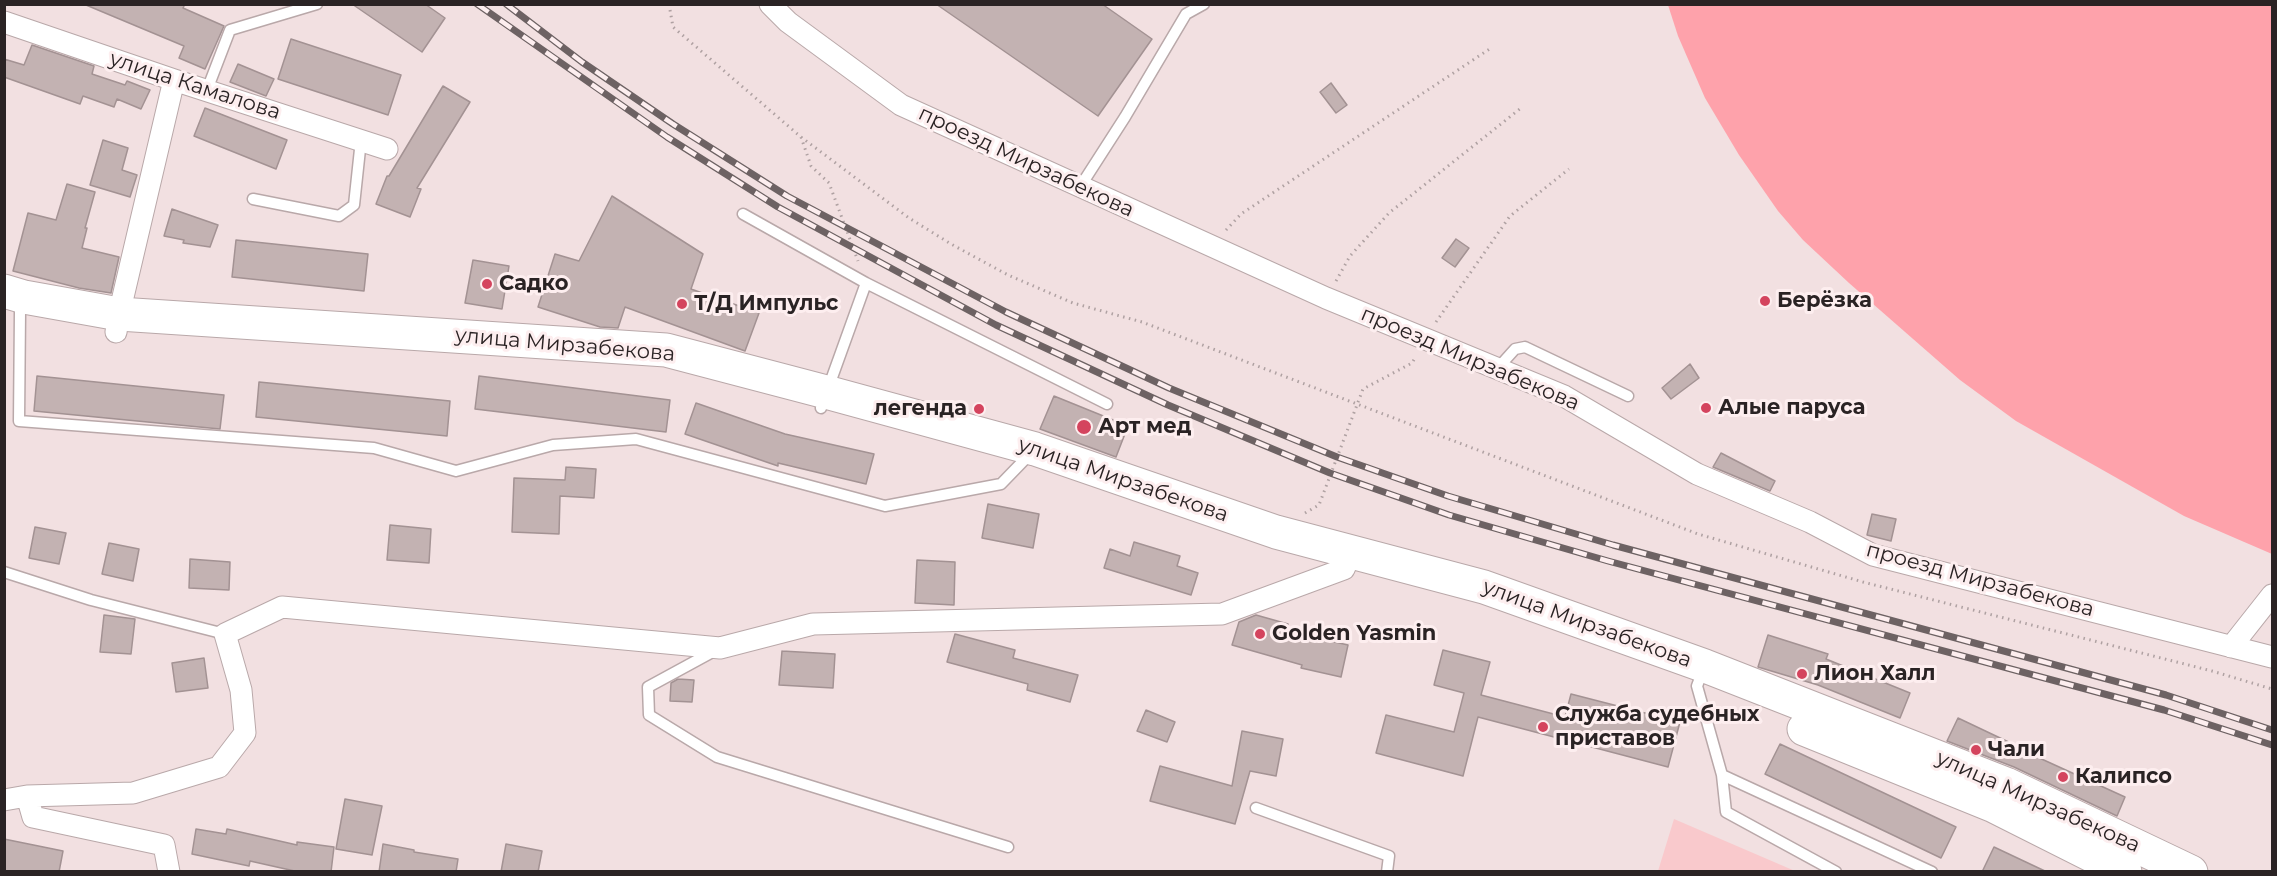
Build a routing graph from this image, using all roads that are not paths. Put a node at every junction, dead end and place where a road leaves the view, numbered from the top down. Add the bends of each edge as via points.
1 (317, 4) edge
2 (770, 4) edge
3 (1204, 4) edge
4 (4, 22) edge
5 (174, 80) junction
6 (207, 90) junction
7 (361, 140) junction
8 (387, 150) dead end
9 (1080, 187) junction
10 (253, 199) dead end
11 (743, 214) dead end
12 (866, 283) junction
13 (13, 302) edge
14 (117, 323) junction
15 (1497, 369) junction
16 (1628, 396) dead end
17 (823, 400) junction
18 (1107, 404) dead end
19 (1034, 451) junction
20 (1348, 560) junction
21 (4, 572) edge
22 (2272, 596) edge
23 (225, 634) junction
24 (2231, 647) junction
25 (720, 648) junction
26 (2272, 657) edge
27 (1701, 676) junction
28 (1722, 775) junction
29 (27, 796) junction
30 (4, 800) edge
31 (1256, 808) dead end
32 (1008, 847) dead end
33 (169, 872) edge
34 (1387, 872) edge
35 (1836, 872) edge
36 (1932, 872) edge
37 (2125, 872) edge
38 (2192, 872) edge

1 - 6 lane via 230,30
2 - 9 street, проезд Мирзабекова via 788,22 901,105
3 - 9 lane via 1186,14
4 - 5 street, улица Камалова
5 - 6 street, улица Камалова
5 - 14 street
6 - 7 street, улица Камалова
7 - 8 street, улица Камалова
7 - 10 lane via 354,205 339,216
9 - 15 street, проезд Мирзабекова via 1326,298
11 - 12 lane
12 - 17 lane
12 - 18 lane
13 - 14 main road, улица Мирзабекова
13 - 19 lane via 19,421 374,448 456,471 553,445 636,439 885,506 1001,484
14 - 17 main road, улица Мирзабекова via 666,370
15 - 16 lane via 1515,349 1525,347
15 - 24 street, проезд Мирзабекова via 1564,396 1697,474 1874,555
17 - 19 main road, улица Мирзабекова
19 - 20 main road, улица Мирзабекова via 1269,551
20 - 25 street via 1222,614 813,624
20 - 27 main road, улица Мирзабекова via 1466,602
21 - 23 lane via 91,600
22 - 24 street
23 - 25 street via 282,607
23 - 29 street via 241,690 245,733 219,767 133,793
24 - 26 street, проезд Мирзабекова
25 - 32 lane via 648,687 650,714 717,757
27 - 28 lane
27 - 37 main road, улица Мирзабекова via 1994,806
27 - 38 main road, улица Мирзабекова via 2006,784
28 - 35 lane via 1726,812
28 - 36 lane
29 - 30 street
29 - 33 street via 33,817 164,845
31 - 34 lane via 1389,856

